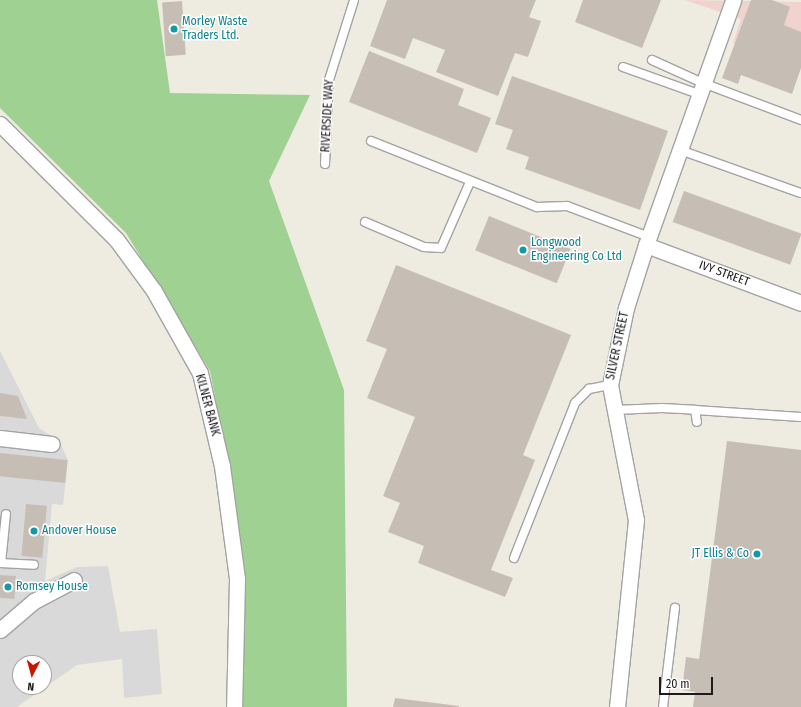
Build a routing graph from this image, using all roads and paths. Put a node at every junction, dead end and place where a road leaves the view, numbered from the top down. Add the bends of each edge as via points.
1 (354, 0) edge
2 (733, 0) edge
3 (652, 60) dead end
4 (623, 67) dead end
5 (701, 89) junction
6 (801, 120) edge
7 (0, 124) edge
8 (371, 141) dead end
9 (680, 150) junction
10 (325, 164) dead end
11 (470, 182) junction
12 (801, 193) edge
13 (365, 222) dead end
14 (648, 241) junction
15 (801, 302) edge
16 (610, 385) junction
17 (615, 410) junction
18 (695, 410) junction
19 (801, 417) edge
20 (697, 422) dead end
21 (0, 438) edge
22 (52, 444) dead end
23 (6, 514) dead end
24 (514, 558) dead end
25 (1, 563) edge
26 (34, 566) dead end
27 (74, 580) dead end
28 (675, 608) dead end
29 (0, 630) edge
30 (234, 707) edge
31 (617, 707) edge
32 (663, 707) edge

1 - 10 lane, RIVERSIDE WAY via 329,80
2 - 5 street, SILVER STREET
3 - 5 lane
4 - 5 lane
5 - 6 lane
5 - 9 street, SILVER STREET
7 - 30 street, KILNER BANK via 116,239 154,291 200,373 222,466 238,579
8 - 11 lane
9 - 12 lane
9 - 14 street, SILVER STREET
11 - 13 lane via 441,248 424,247
11 - 14 lane via 537,207 567,206
14 - 15 street, IVY STREET
14 - 16 street, SILVER STREET via 626,308
16 - 17 street, SILVER STREET
16 - 24 lane via 589,389 575,403
17 - 18 lane
17 - 31 street, SILVER STREET via 636,520
18 - 19 lane
18 - 20 lane
21 - 22 street
23 - 25 lane
25 - 26 lane
27 - 29 street via 34,602
28 - 32 lane

